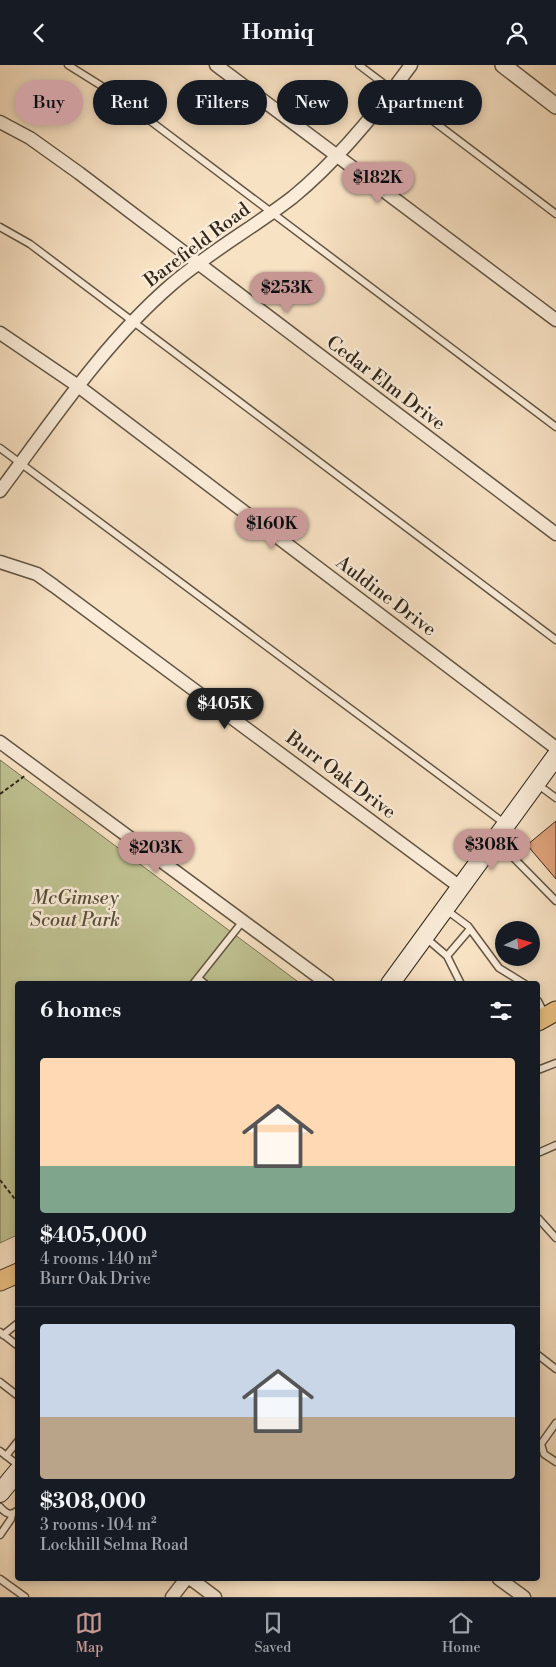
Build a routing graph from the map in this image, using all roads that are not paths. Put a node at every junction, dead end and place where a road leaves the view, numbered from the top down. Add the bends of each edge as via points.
1 (68, 65) edge
2 (216, 65) edge
3 (359, 65) edge
4 (411, 65) edge
5 (502, 65) edge
6 (379, 80) edge
7 (400, 80) edge
8 (556, 106) edge
9 (0, 122) edge
10 (365, 125) edge
11 (438, 125) edge
12 (336, 155) junction
13 (271, 213) junction
14 (556, 214) edge
15 (0, 227) edge
16 (197, 264) junction
17 (556, 320) edge
18 (132, 321) junction
19 (0, 333) edge
20 (78, 386) junction
21 (556, 427) edge
22 (0, 448) edge
23 (21, 463) junction
24 (0, 491) edge
25 (556, 534) edge
26 (0, 562) edge
27 (556, 640) edge
28 (0, 741) edge
29 (556, 748) edge
30 (556, 756) edge
31 (536, 783) junction
32 (556, 798) edge
33 (506, 824) junction
34 (495, 839) junction
35 (460, 887) junction
36 (556, 901) edge
37 (444, 909) junction
38 (243, 921) junction
39 (470, 929) junction
40 (424, 937) junction
41 (447, 956) junction
42 (402, 966) junction
43 (515, 979) junction
44 (195, 981) edge
45 (324, 981) edge
46 (392, 981) edge
47 (400, 981) edge
48 (460, 981) edge
49 (511, 981) edge
50 (519, 981) edge
51 (556, 1063) edge
52 (540, 1069) edge
53 (556, 1145) edge
54 (540, 1152) edge
55 (540, 1219) edge
56 (556, 1237) edge
57 (15, 1274) edge
58 (0, 1281) edge
59 (15, 1325) edge
60 (2, 1334) edge
61 (15, 1344) edge
62 (540, 1357) edge
63 (556, 1369) edge
64 (0, 1382) edge
65 (15, 1394) edge
66 (556, 1423) edge
67 (15, 1444) edge
68 (0, 1451) edge
69 (6, 1455) junction
70 (15, 1462) edge
71 (556, 1462) edge
72 (15, 1475) edge
73 (0, 1493) edge
74 (0, 1507) edge
75 (14, 1512) edge
76 (0, 1535) edge
77 (0, 1579) edge
78 (184, 1581) edge
79 (194, 1581) edge
80 (502, 1581) edge
81 (25, 1597) edge
82 (172, 1597) edge
83 (215, 1597) edge
84 (524, 1597) edge

1 - 13 lane via 116,95
2 - 12 street
3 - 6 lane
4 - 7 street, Barefield Road
5 - 8 street
9 - 16 street, Cedar Elm Drive via 65,163
10 - 12 street, Barefield Road
11 - 14 lane
12 - 13 street, Barefield Road
12 - 17 street
13 - 16 street, Barefield Road
13 - 21 lane
15 - 18 lane via 30,244
16 - 18 street, Barefield Road
16 - 25 street, Cedar Elm Drive
18 - 20 street, Barefield Road
18 - 27 lane
19 - 20 street, Auldine Drive
20 - 23 street, Barefield Road
20 - 29 street, Auldine Drive
22 - 23 lane
23 - 24 street, Barefield Road
23 - 33 lane
26 - 35 street, Burr Oak Drive via 37,574 54,585
28 - 38 street
30 - 31 main road
31 - 32 lane
31 - 33 main road
33 - 34 main road
34 - 35 main road
34 - 36 lane
35 - 37 main road
37 - 39 lane
37 - 40 main road
38 - 44 lane
38 - 45 street
39 - 41 lane
39 - 43 lane via 499,968
40 - 41 lane
40 - 42 main road
41 - 48 lane
42 - 46 main road
42 - 47 main road
43 - 49 lane
43 - 50 lane
51 - 52 lane
53 - 54 lane
55 - 56 lane
57 - 58 main road
59 - 60 lane
60 - 61 lane
62 - 63 lane
64 - 65 lane
66 - 71 lane via 541,1445 544,1454
67 - 69 lane
68 - 69 lane
69 - 70 lane
72 - 73 main road
74 - 75 lane via 6,1513
75 - 76 lane
77 - 81 lane
78 - 82 street
79 - 83 street
80 - 84 street

